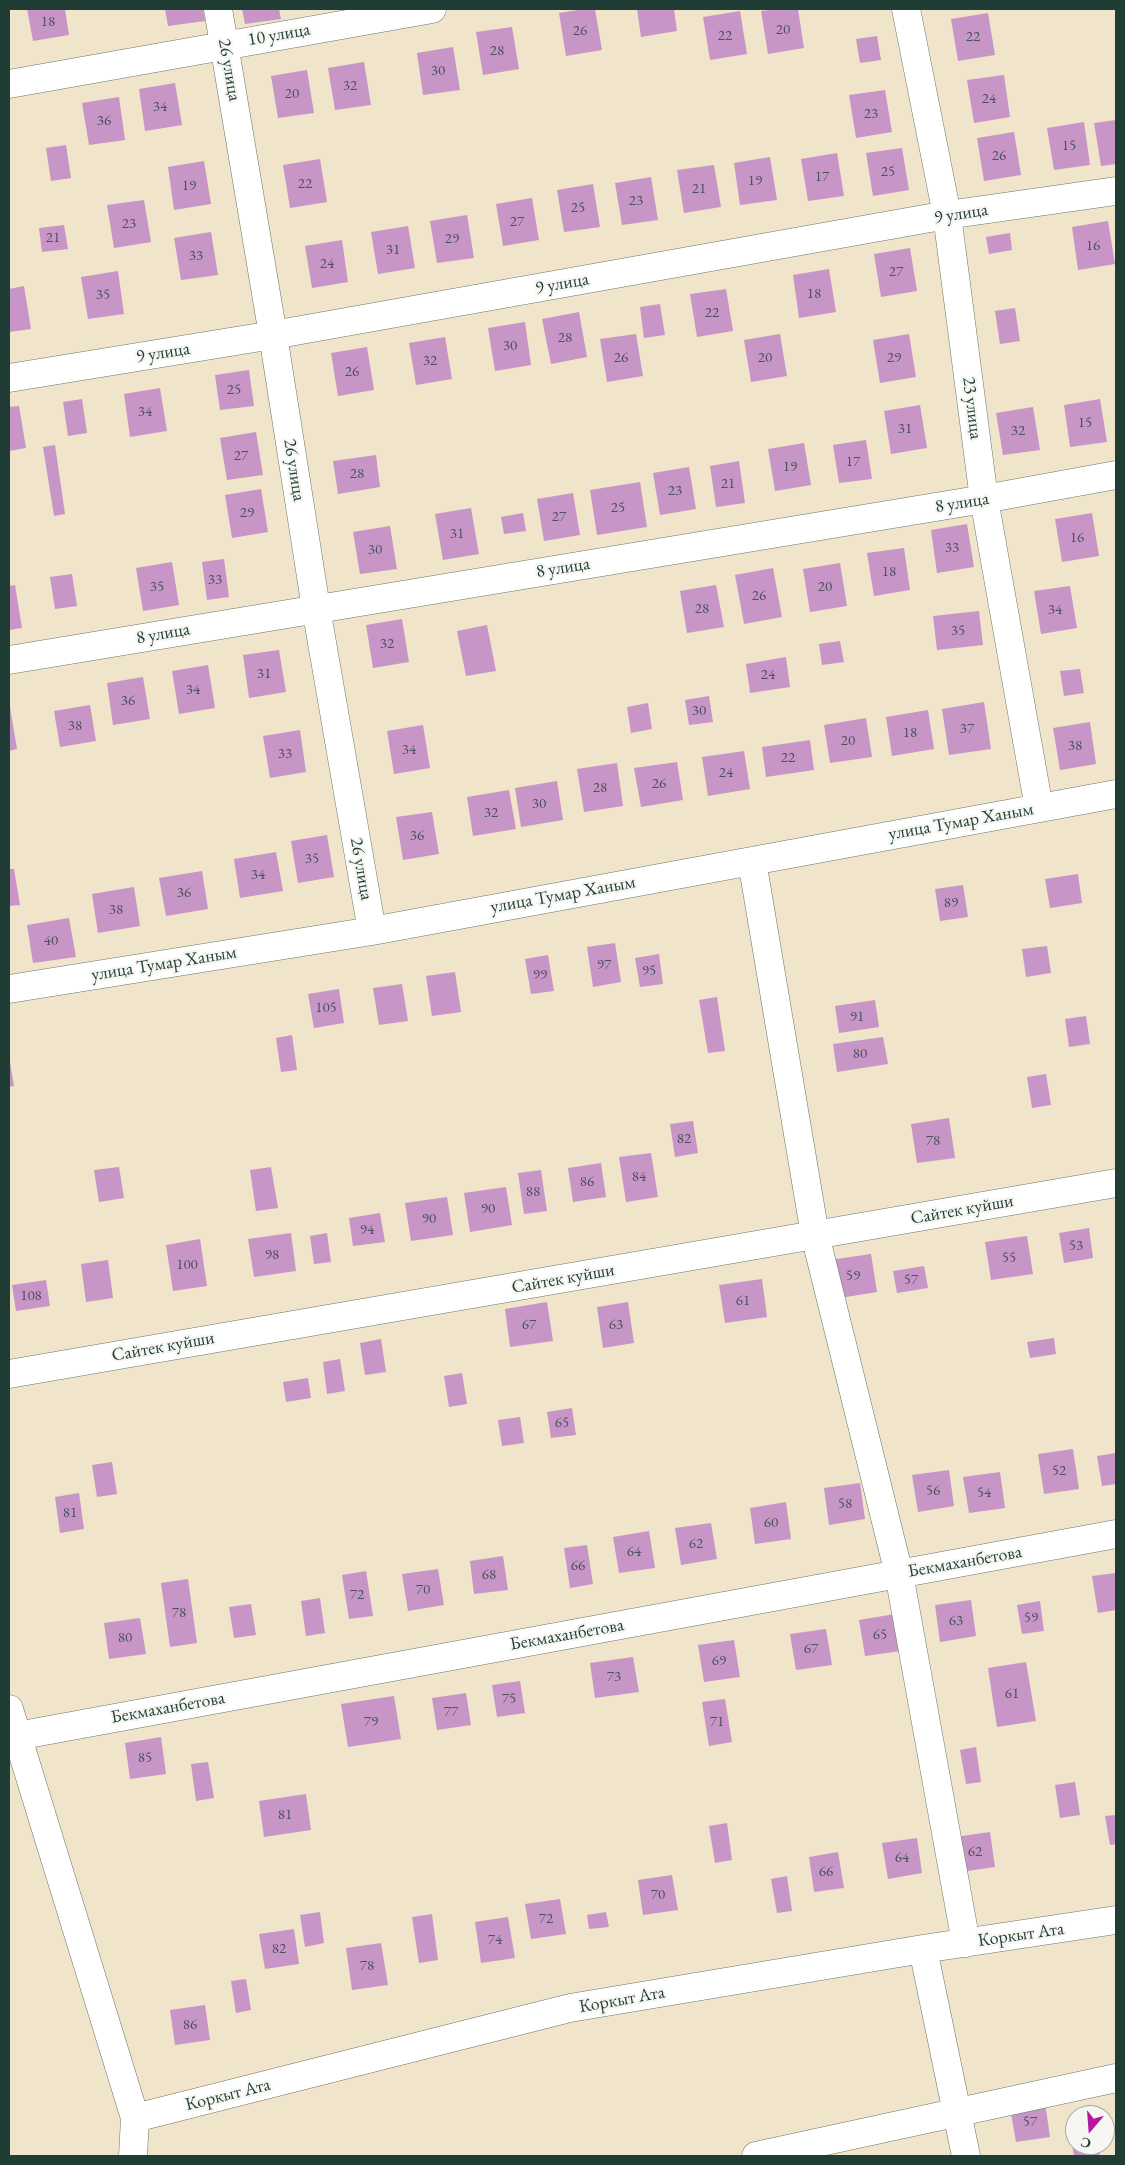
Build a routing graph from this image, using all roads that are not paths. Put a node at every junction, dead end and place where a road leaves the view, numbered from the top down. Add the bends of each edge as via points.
1 (218, 9) edge
2 (432, 9) edge
3 (906, 9) edge
4 (225, 44) junction
5 (9, 84) edge
6 (1116, 191) edge
7 (947, 215) junction
8 (274, 335) junction
9 (9, 378) edge
10 (1116, 475) edge
11 (984, 499) junction
12 (316, 608) junction
13 (9, 660) edge
14 (1116, 794) edge
15 (1039, 808) junction
16 (752, 860) junction
17 (372, 931) junction
18 (9, 989) edge
19 (1116, 1183) edge
20 (815, 1235) junction
21 (9, 1374) edge
22 (1116, 1534) edge
23 (899, 1574) junction
24 (9, 1709) edge
25 (17, 1736) junction
26 (1116, 1920) edge
27 (966, 1943) junction
28 (923, 1949) junction
29 (1116, 2078) edge
30 (957, 2113) junction
31 (135, 2118) junction
32 (129, 2154) edge
33 (756, 2156) edge
34 (966, 2156) edge

1 - 4 street, 26 улица
2 - 4 street, 10 улица
3 - 7 street, 23 улица
4 - 5 street, 10 улица
4 - 8 street, 26 улица
6 - 7 street, 9 улица
7 - 8 street, 9 улица
7 - 11 street, 23 улица
8 - 9 street, 9 улица
8 - 12 street, 26 улица
10 - 11 street, 8 улица
11 - 12 street, 8 улица
11 - 15 street, 23 улица
12 - 13 street, 8 улица
12 - 17 street, 26 улица
14 - 15 street, улица Тумар Ханым
15 - 16 street, улица Тумар Ханым
16 - 17 street, улица Тумар Ханым
16 - 20 street
17 - 18 street, улица Тумар Ханым
19 - 20 street, Сайтек куйши
20 - 21 street, Сайтек куйши
20 - 23 street
22 - 23 street, Бекмаханбетова
23 - 25 street, Бекмаханбетова
23 - 27 street
24 - 25 street
25 - 31 street
26 - 27 street, Коркыт Ата
27 - 28 street, Коркыт Ата
28 - 30 street
28 - 31 street, Коркыт Ата via 570,2008
29 - 30 street
30 - 33 street
30 - 34 street
31 - 32 street

